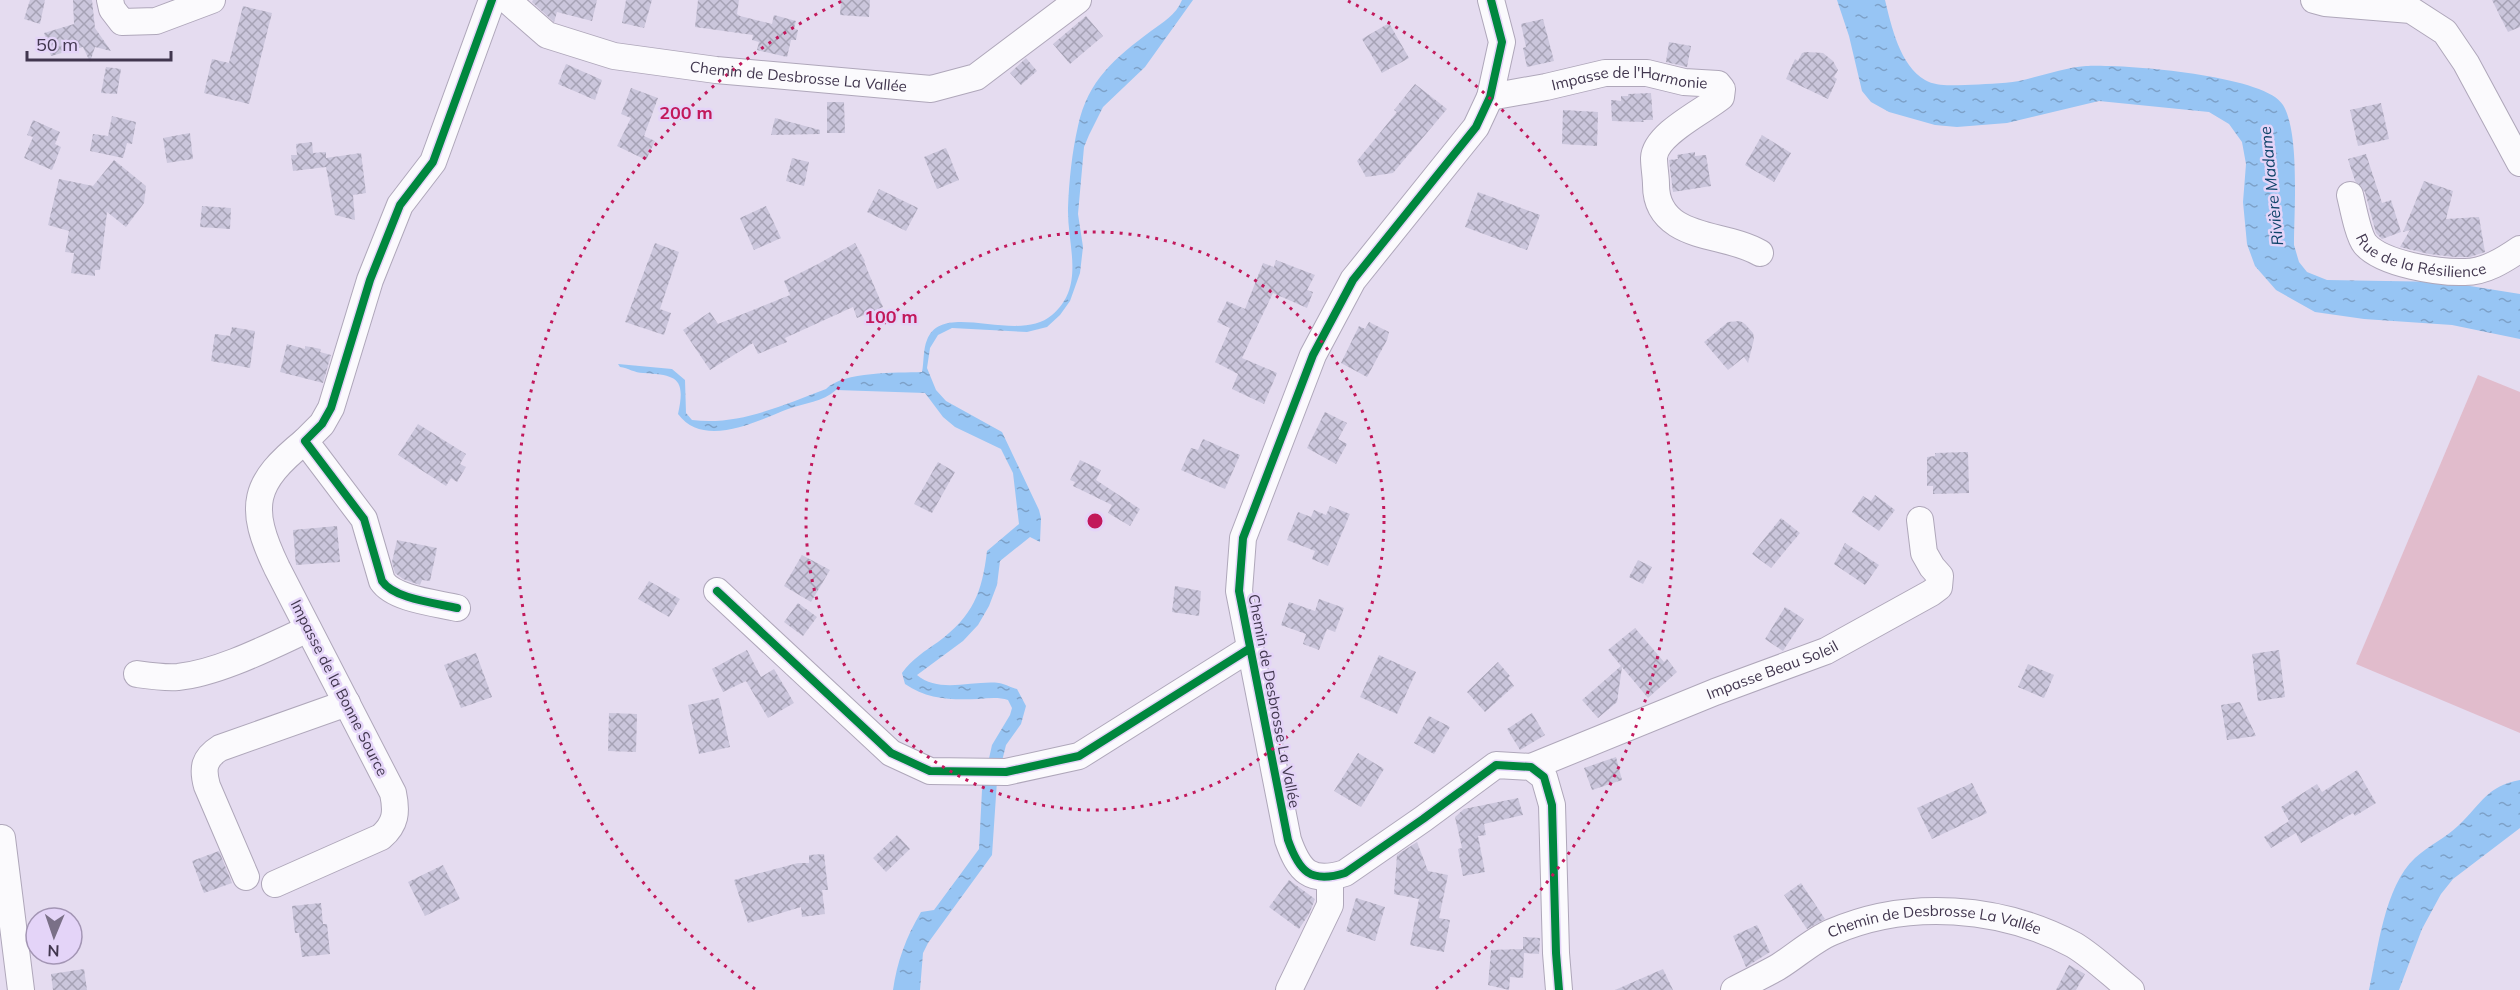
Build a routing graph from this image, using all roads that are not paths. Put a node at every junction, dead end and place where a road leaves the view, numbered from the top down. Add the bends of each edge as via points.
1 (110, 0) edge
2 (212, 0) edge
3 (492, 0) edge
4 (507, 0) edge
5 (1078, 0) edge
6 (1491, 0) edge
7 (2314, 0) edge
8 (1491, 97) junction
9 (2520, 163) edge
10 (2350, 195) dead end
11 (2520, 249) edge
12 (1760, 253) dead end
13 (305, 441) junction
14 (1920, 520) dead end
15 (717, 591) dead end
16 (457, 608) dead end
17 (308, 628) junction
18 (1249, 649) junction
19 (137, 674) dead end
20 (347, 703) junction
21 (1531, 768) junction
22 (2, 838) dead end
23 (246, 877) dead end
24 (1330, 878) junction
25 (275, 884) dead end
26 (21, 990) edge
27 (1289, 990) edge
28 (1559, 990) edge
29 (1734, 990) edge
30 (2131, 990) edge

1 - 2 street via 122,22 156,21
3 - 13 street, Impasse de la Bonne Source via 433,162 400,204 370,280 331,408
4 - 5 street, Chemin de Desbrosse La Vallée via 547,35 615,56 716,70 931,89 976,77
6 - 8 street, Chemin de Desbrosse La Vallée via 1502,42
7 - 9 street via 2410,10 2445,32
8 - 12 street, Impasse de l'Harmonie via 1605,73 1647,73 1684,82 1718,84 1721,97 1660,142 1654,156 1656,195 1662,211 1678,225 1746,245
8 - 18 street, Chemin de Desbrosse La Vallée via 1476,127 1353,280 1313,355 1243,538 1239,591
10 - 11 street, Rue de la Résilience via 2364,243 2380,256 2421,268 2467,273 2498,264
13 - 16 street via 364,519 387,588
13 - 17 street, Impasse de la Bonne Source via 271,472 260,494 259,509 267,547
14 - 21 street, Impasse Beau Soleil via 1924,553 1941,576 1939,587 1931,593 1826,651
15 - 18 street via 891,753 930,771 1006,772 1079,756
17 - 19 street via 199,673 162,678
17 - 20 street, Impasse de la Bonne Source
18 - 24 street, Chemin de Desbrosse La Vallée via 1288,840 1295,859 1307,873
20 - 23 street via 209,755 204,764 205,780
20 - 25 street, Impasse de la Bonne Source via 393,793 395,819 381,837
21 - 24 street via 1496,765 1361,863
21 - 28 street via 1544,777 1552,805
22 - 26 street
24 - 27 street via 1330,905
29 - 30 street, Chemin de Desbrosse La Vallée via 1777,968 1831,932 1895,913 1931,910 2019,922 2074,946

